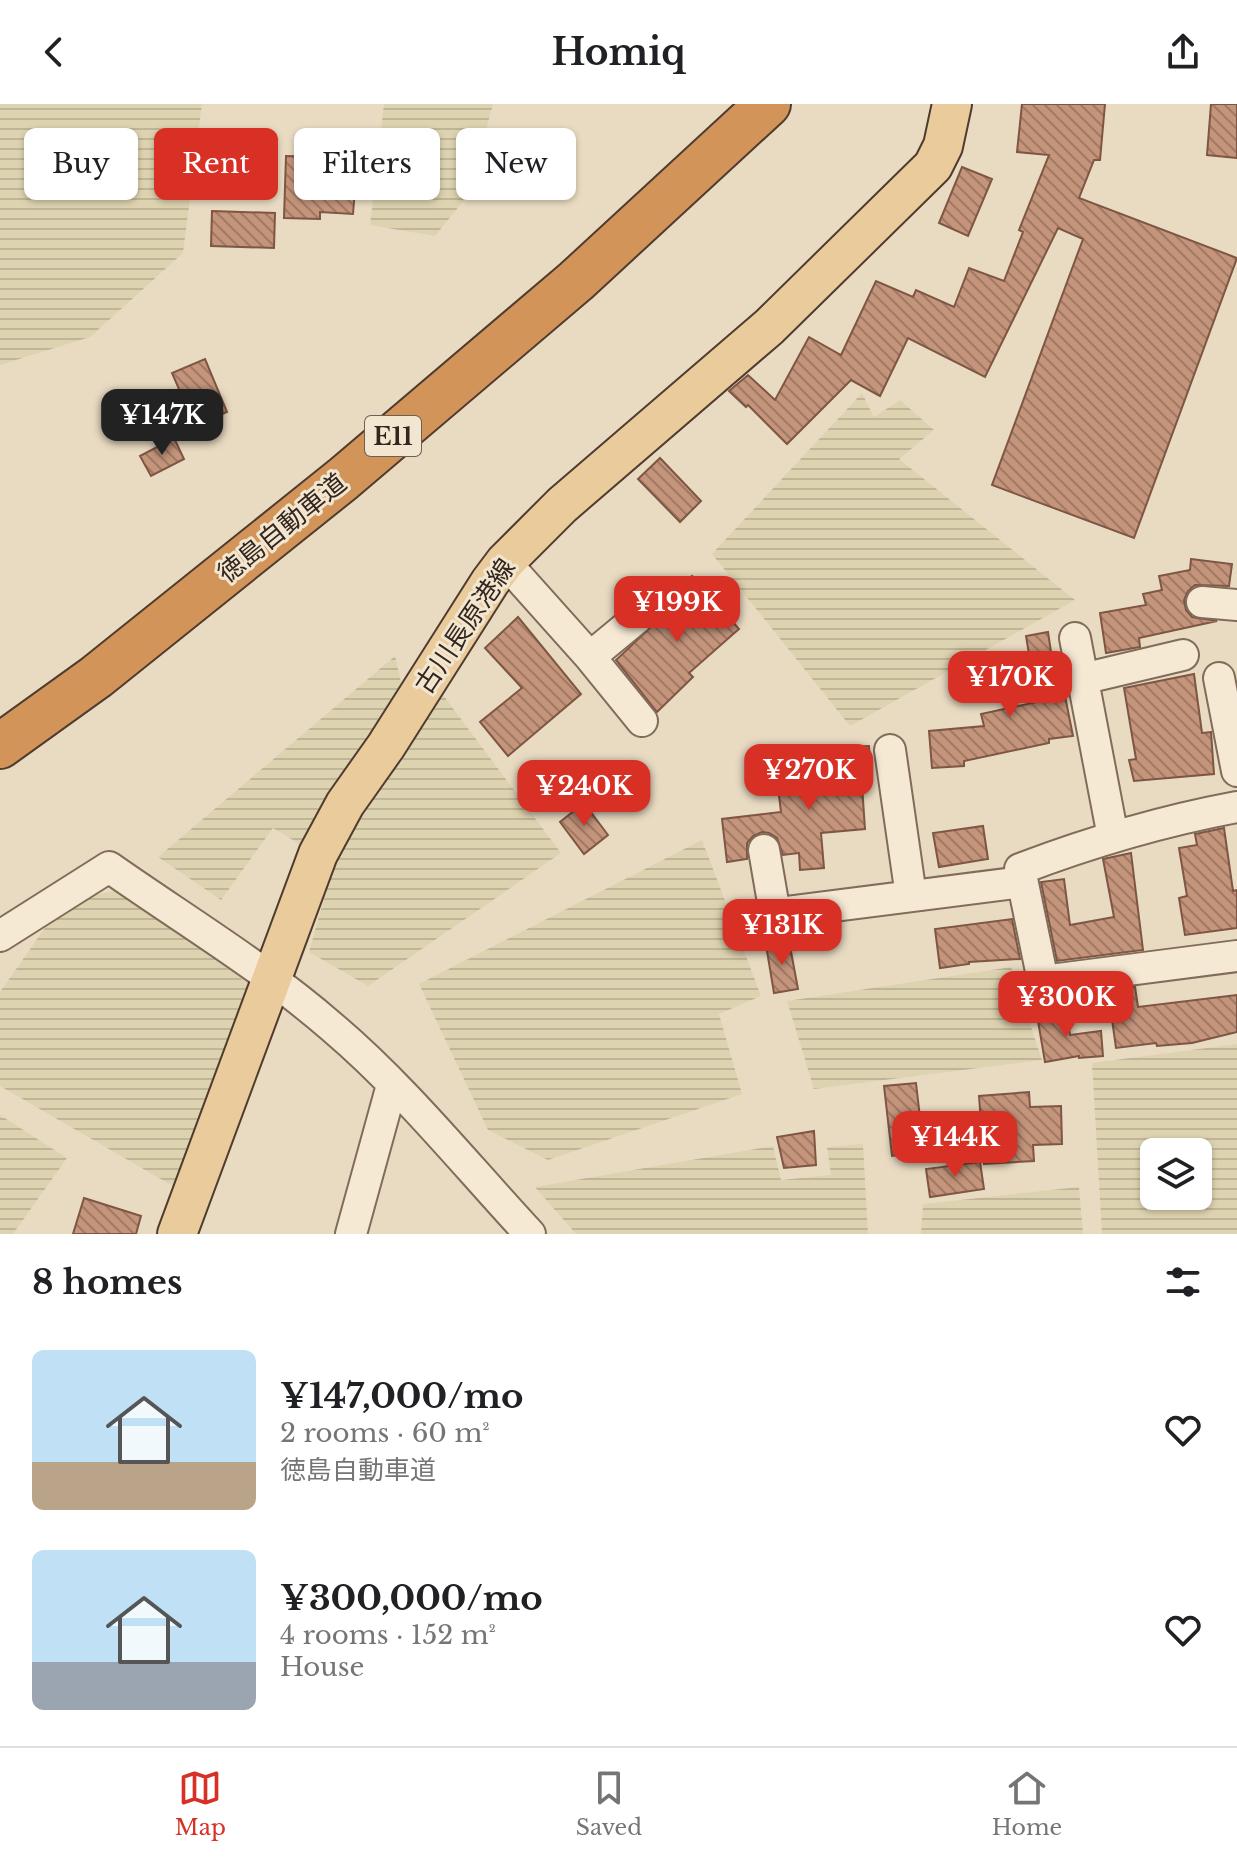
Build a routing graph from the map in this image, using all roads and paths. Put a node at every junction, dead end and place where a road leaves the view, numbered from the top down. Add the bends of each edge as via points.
1 (768, 104) edge
2 (952, 104) edge
3 (505, 562) junction
4 (1202, 602) dead end
5 (1237, 605) edge
6 (636, 619) dead end
7 (1075, 638) dead end
8 (1183, 655) dead end
9 (590, 657) junction
10 (1219, 678) dead end
11 (1082, 679) junction
12 (642, 721) dead end
13 (0, 746) edge
14 (890, 750) dead end
15 (1237, 771) edge
16 (1237, 807) edge
17 (1113, 837) junction
18 (764, 850) dead end
19 (1022, 882) junction
20 (911, 896) junction
21 (0, 936) edge
22 (1237, 956) edge
23 (270, 979) junction
24 (392, 1085) junction
25 (177, 1234) edge
26 (351, 1234) edge
27 (530, 1234) edge

1 - 13 highway, 徳島自動車道 / E11 via 576,281 343,479 96,677
2 - 3 main road, 古川長原港線 via 933,166 769,327 562,505
3 - 9 street
3 - 23 main road, 古川長原港線 via 345,804 318,854
4 - 5 street
6 - 9 street
7 - 11 street
8 - 11 street
9 - 12 street
10 - 15 street
11 - 17 street
14 - 20 street
16 - 17 street
17 - 19 street via 1020,869
18 - 20 street via 761,916
19 - 20 street
19 - 22 street via 1043,981
21 - 23 street via 109,867
23 - 24 street via 334,1028
23 - 25 main road, 古川長原港線
24 - 26 street
24 - 27 street

